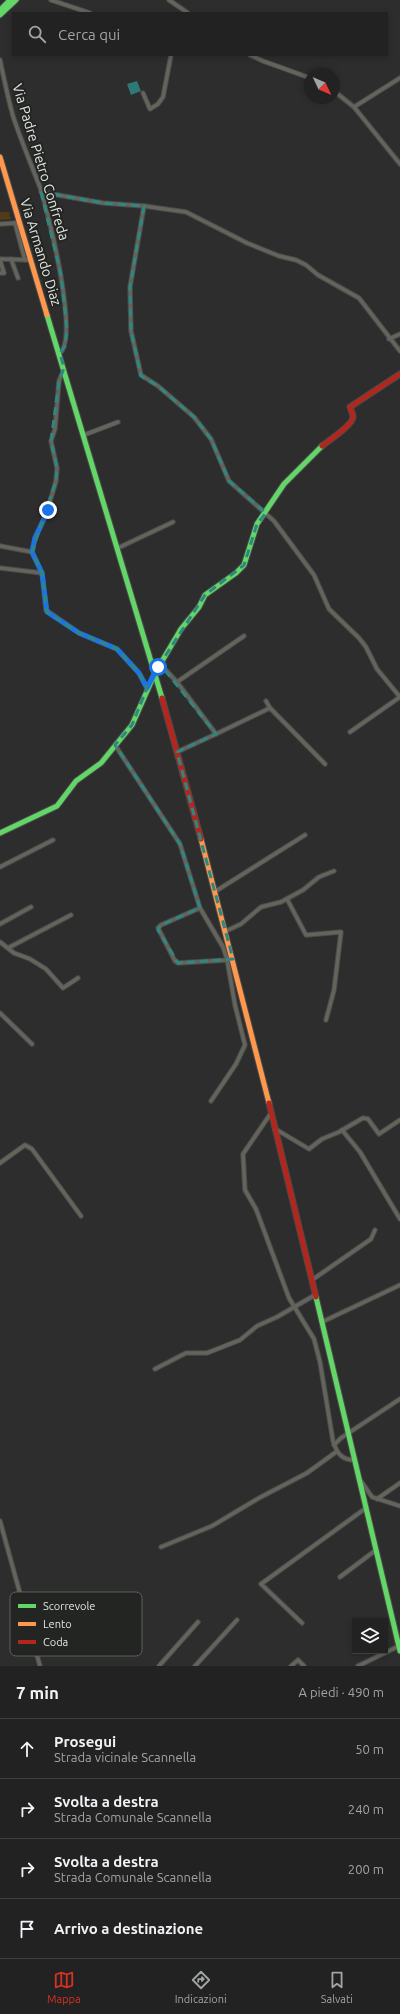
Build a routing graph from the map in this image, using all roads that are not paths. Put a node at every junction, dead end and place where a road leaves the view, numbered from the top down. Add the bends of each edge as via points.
1 (10, 0) edge
2 (16, 0) edge
3 (51, 0) edge
4 (169, 0) edge
5 (0, 10) edge
6 (87, 12) edge
7 (187, 12) edge
8 (0, 15) edge
9 (172, 56) edge
10 (252, 56) edge
11 (0, 60) edge
12 (304, 76) edge
13 (400, 78) edge
14 (143, 93) dead end
15 (340, 96) edge
16 (354, 107) junction
17 (0, 157) edge
18 (400, 164) edge
19 (41, 192) junction
20 (144, 206) junction
21 (18, 223) junction
22 (0, 224) edge
23 (0, 259) edge
24 (12, 259) junction
25 (24, 260) junction
26 (31, 260) junction
27 (0, 273) edge
28 (18, 278) dead end
29 (400, 334) edge
30 (389, 338) junction
31 (66, 342) junction
32 (58, 347) junction
33 (400, 351) edge
34 (60, 353) junction
35 (64, 368) junction
36 (400, 374) edge
37 (118, 422) dead end
38 (84, 435) junction
39 (266, 513) junction
40 (173, 522) dead end
41 (0, 546) edge
42 (118, 548) junction
43 (32, 552) junction
44 (0, 568) edge
45 (42, 573) junction
46 (244, 636) dead end
47 (160, 664) junction
48 (155, 673) junction
49 (177, 682) junction
50 (147, 688) junction
51 (400, 697) edge
52 (266, 701) dead end
53 (270, 708) junction
54 (350, 732) dead end
55 (216, 734) junction
56 (115, 745) junction
57 (177, 752) junction
58 (325, 764) dead end
59 (0, 833) edge
60 (304, 835) dead end
61 (53, 840) dead end
62 (0, 867) edge
63 (334, 871) dead end
64 (216, 892) junction
65 (287, 899) junction
66 (31, 907) dead end
67 (200, 908) junction
68 (70, 915) dead end
69 (0, 924) edge
70 (226, 931) junction
71 (0, 942) edge
72 (8, 948) junction
73 (231, 960) junction
74 (78, 978) dead end
75 (0, 1013) edge
76 (326, 1020) dead end
77 (32, 1044) dead end
78 (211, 1102) dead end
79 (272, 1113) junction
80 (400, 1120) edge
81 (276, 1129) junction
82 (342, 1130) junction
83 (0, 1163) edge
84 (81, 1216) dead end
85 (400, 1219) edge
86 (375, 1230) dead end
87 (312, 1280) junction
88 (400, 1285) edge
89 (315, 1295) junction
90 (294, 1307) junction
91 (322, 1322) junction
92 (155, 1369) dead end
93 (400, 1399) edge
94 (348, 1434) junction
95 (334, 1445) junction
96 (336, 1452) junction
97 (355, 1460) junction
98 (359, 1478) junction
99 (400, 1483) edge
100 (377, 1499) junction
101 (400, 1506) edge
102 (366, 1508) junction
103 (0, 1521) edge
104 (161, 1547) dead end
105 (376, 1550) junction
106 (340, 1577) dead end
107 (20, 1592) edge
108 (237, 1620) dead end
109 (198, 1622) dead end
110 (302, 1623) dead end
111 (399, 1648) edge
112 (37, 1656) edge
113 (40, 1666) edge
114 (159, 1666) edge
115 (195, 1666) edge
116 (292, 1666) edge
117 (304, 1666) edge
118 (358, 1666) edge

1 - 5 main road
2 - 8 main road
3 - 6 street
4 - 7 street
9 - 14 street via 161,101 150,109
10 - 12 street
11 - 19 street, Via Padre Pietro Confreda via 13,116
13 - 16 street
15 - 16 street
16 - 18 street
17 - 21 main road, Via Armando Diaz
19 - 20 street via 103,203
19 - 31 street, Via Padre Pietro Confreda via 61,275 67,325
20 - 30 street via 192,214 236,238 306,265 318,275 359,298
20 - 39 street via 130,287 131,331 141,375 194,416 211,439 229,481
21 - 22 street
21 - 25 street
21 - 26 main road, Via Armando Diaz
23 - 24 street
23 - 27 street via 4,273
24 - 25 street
24 - 28 street
25 - 26 street
26 - 32 main road, Via Armando Diaz
29 - 30 street
30 - 33 street
31 - 32 street
31 - 34 street, Via Padre Pietro Confreda
32 - 34 main road, Via Armando Diaz
34 - 35 main road, Via Armando Diaz
35 - 38 main road, Via Armando Diaz
35 - 43 street via 59,381 55,430 51,441 57,468 56,481
36 - 39 main road via 350,407 352,420 314,452 284,484
37 - 38 street
38 - 42 main road, Via Armando Diaz
39 - 47 main road via 257,524 244,565 204,595 199,607 181,629
39 - 51 street via 314,575 329,609 359,638 377,669
40 - 42 street
41 - 43 street
42 - 48 main road, Via Armando Diaz
43 - 45 street
44 - 45 street
45 - 50 street via 47,612 79,633 117,649 139,673
46 - 49 street
47 - 48 main road
47 - 49 street
48 - 50 main road
48 - 57 main road, Via Armando Diaz
49 - 55 street
50 - 56 main road via 132,724
51 - 54 street
52 - 53 street
53 - 55 street
53 - 58 street
55 - 57 street
56 - 59 main road via 101,764 72,785 57,806
56 - 67 street via 180,844
57 - 64 main road, Via Armando Diaz
60 - 64 street
61 - 62 street
63 - 65 street via 320,877
64 - 70 main road, Via Armando Diaz
65 - 70 street via 261,907 241,924
65 - 76 street via 306,935 341,932 334,990
66 - 69 street
67 - 73 street
67 - 73 street via 158,928 175,961 178,963
68 - 72 street
70 - 73 main road, Via Armando Diaz
71 - 72 street
72 - 74 street via 46,969 63,988
73 - 78 street via 235,1005 246,1045
73 - 79 main road, Via Armando Diaz
75 - 77 street
79 - 81 main road, Via Armando Diaz
79 - 90 street via 245,1149 245,1190 256,1209
80 - 82 street via 379,1134 367,1118
81 - 82 street via 309,1149 322,1139
81 - 87 main road, Via Armando Diaz
82 - 85 street via 360,1152
83 - 84 street via 24,1145 32,1149
86 - 87 street via 371,1239
87 - 89 main road, Via Armando Diaz
88 - 91 street
89 - 90 street
89 - 91 main road, Via Armando Diaz
90 - 92 street via 257,1326 240,1340 207,1353 186,1353
90 - 95 street via 317,1350
91 - 94 main road, Via Armando Diaz
93 - 94 street
94 - 95 street
94 - 97 main road, Via Armando Diaz
95 - 96 street
96 - 97 street via 346,1460
96 - 104 street via 307,1473 212,1526
97 - 98 main road, Via Armando Diaz
98 - 100 street via 372,1497
98 - 102 main road, Via Armando Diaz
99 - 100 street
100 - 101 street
102 - 105 main road, Via Armando Diaz
102 - 110 street via 261,1584
103 - 107 street
105 - 106 street
105 - 111 main road, Via Armando Diaz
108 - 115 street
109 - 114 street
111 - 118 street
112 - 113 street
116 - 117 street via 298,1660

